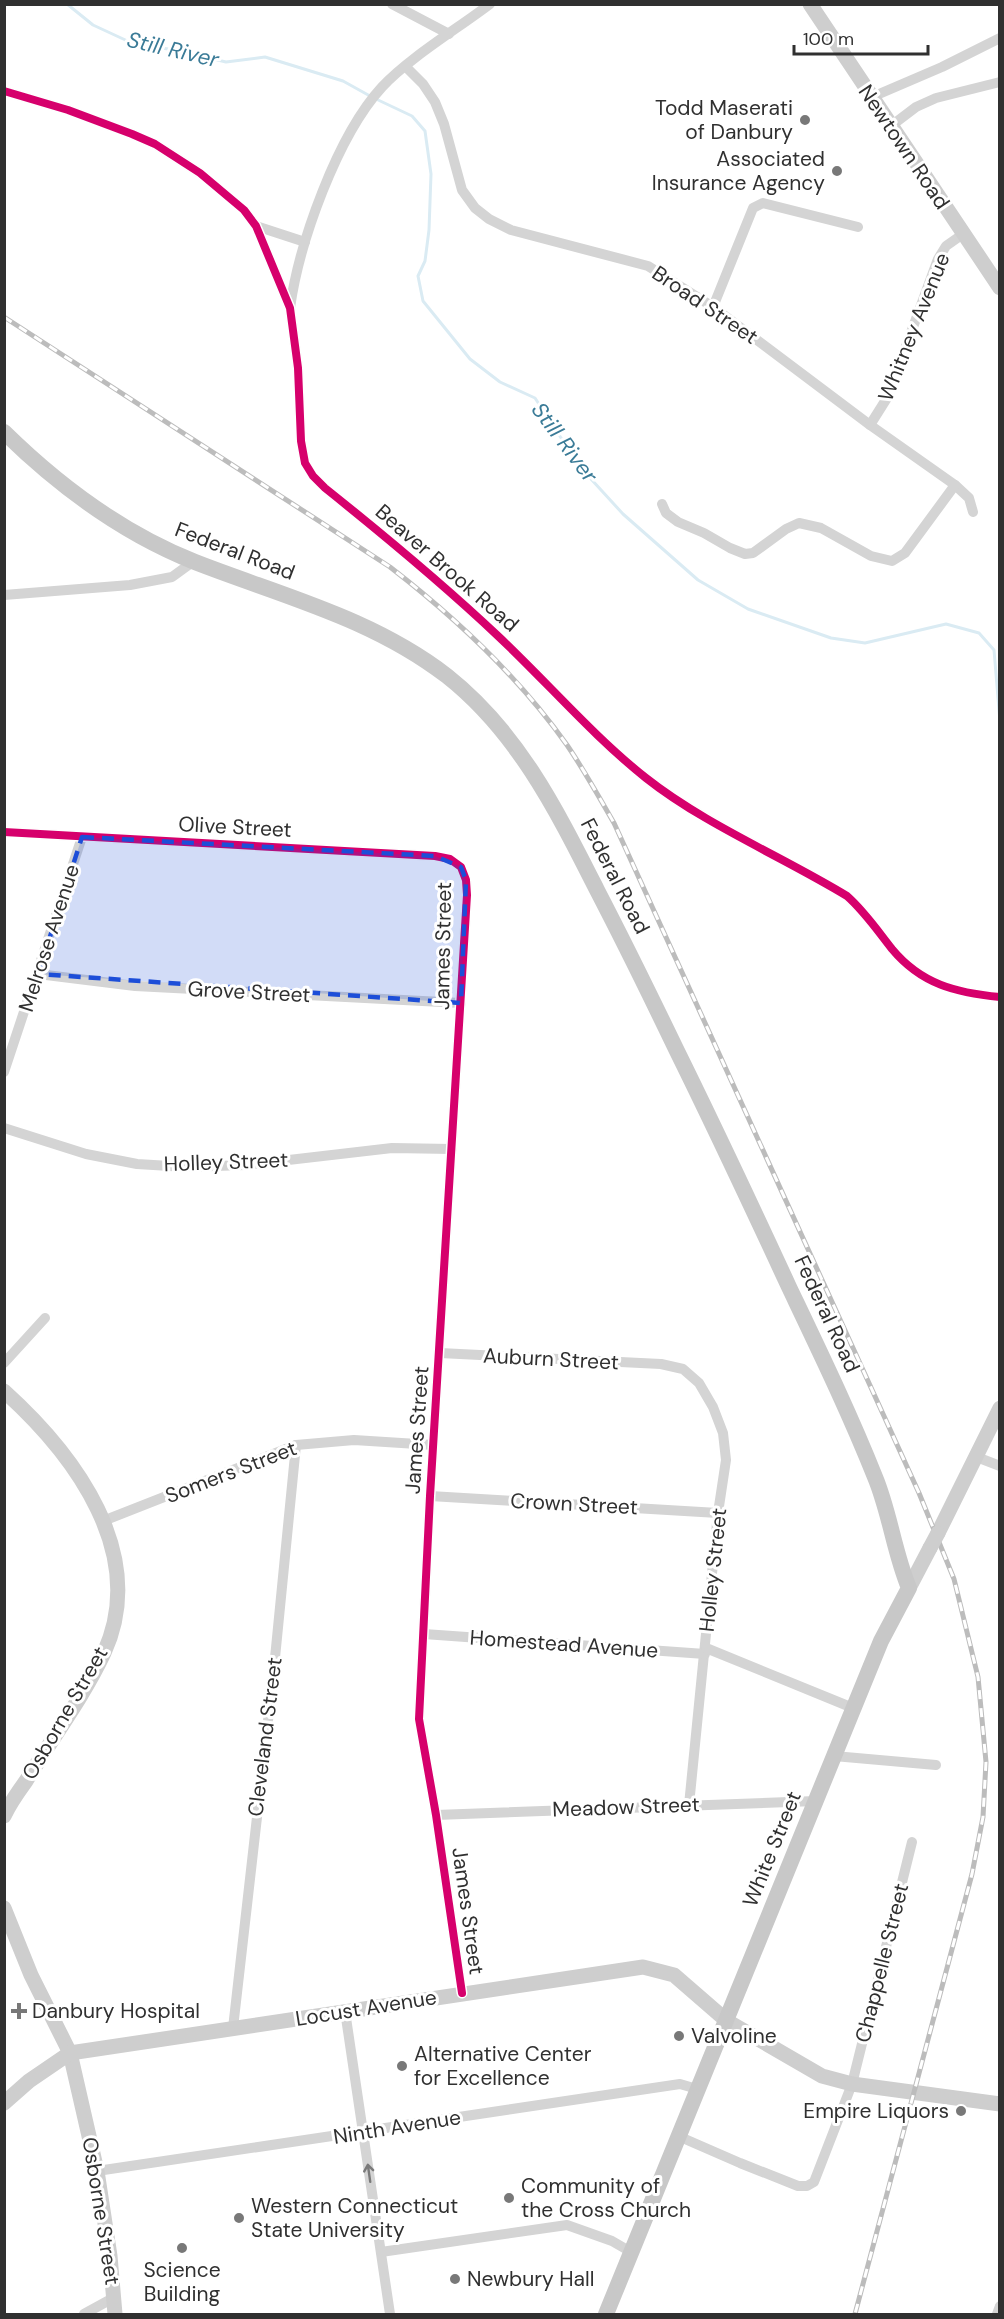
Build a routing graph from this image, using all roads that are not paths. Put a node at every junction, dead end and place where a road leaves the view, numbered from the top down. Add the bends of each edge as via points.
1 (392, 4) edge
2 (490, 4) edge
3 (810, 4) edge
4 (449, 34) junction
5 (999, 38) edge
6 (406, 67) junction
7 (999, 82) edge
8 (4, 91) edge
9 (872, 97) junction
10 (891, 126) junction
11 (256, 225) junction
12 (858, 227) dead end
13 (963, 234) junction
14 (305, 242) junction
15 (999, 288) edge
16 (712, 307) junction
17 (290, 308) junction
18 (870, 425) junction
19 (4, 432) edge
20 (956, 485) junction
21 (662, 504) dead end
22 (973, 512) dead end
23 (194, 561) junction
24 (4, 596) edge
25 (4, 832) edge
26 (82, 837) junction
27 (461, 867) joint
28 (38, 974) junction
29 (999, 997) edge
30 (461, 1003) junction
31 (4, 1072) edge
32 (4, 1128) edge
33 (452, 1149) junction
34 (45, 1318) dead end
35 (440, 1353) junction
36 (4, 1362) edge
37 (661, 1364) joint
38 (4, 1391) edge
39 (999, 1408) edge
40 (296, 1445) junction
41 (433, 1445) junction
42 (974, 1456) junction
43 (999, 1466) edge
44 (430, 1496) junction
45 (718, 1513) junction
46 (103, 1521) junction
47 (909, 1588) junction
48 (424, 1634) junction
49 (705, 1651) junction
50 (854, 1708) junction
51 (834, 1756) junction
52 (936, 1764) dead end
53 (816, 1801) junction
54 (689, 1805) junction
55 (436, 1815) junction
56 (4, 1816) edge
57 (912, 1842) dead end
58 (4, 1908) edge
59 (462, 1993) junction
60 (345, 2011) junction
61 (727, 2021) junction
62 (233, 2028) junction
63 (70, 2053) junction
64 (852, 2084) junction
65 (697, 2090) junction
66 (4, 2103) edge
67 (999, 2104) edge
68 (364, 2132) junction
69 (678, 2136) junction
70 (97, 2171) junction
71 (381, 2252) junction
72 (631, 2252) junction
73 (115, 2297) junction
74 (999, 2306) edge
75 (84, 2314) edge
76 (116, 2314) edge
77 (390, 2314) edge
78 (606, 2314) edge
79 (997, 2314) edge

1 - 4 street
2 - 4 street
3 - 9 main road, Newtown Road
4 - 6 street
5 - 9 street
6 - 14 street via 382,86 356,122
6 - 16 street, Broad Street via 435,102 462,190 489,219 511,230 648,266
7 - 10 street via 936,98
8 - 11 street, Beaver Brook Road via 68,110 155,144 214,183
9 - 10 main road, Newtown Road
10 - 13 main road, Newtown Road
11 - 14 street
11 - 17 street, Beaver Brook Road
12 - 16 street via 763,203 753,208
13 - 15 main road, Newtown Road
13 - 18 street, Whitney Avenue via 946,246 938,259 887,398
14 - 17 street
16 - 18 street, Broad Street
17 - 29 street, Beaver Brook Road via 305,463 325,488 415,560 498,635 648,780 847,896 866,913 894,950 921,974 962,992
18 - 20 street, Broad Street
19 - 23 main road, Federal Road via 69,491 152,543
20 - 21 street via 905,553 892,561 871,555 821,528 799,523 753,553 745,554 678,522
20 - 22 street, Broad Street via 969,498
23 - 24 street via 172,577 130,585
23 - 47 main road, Federal Road via 335,613 414,652 450,678 515,744 547,795 641,976 835,1385 878,1482 898,1563
25 - 26 street, Olive Street
26 - 27 street, Olive Street via 435,856 450,859
26 - 28 street, Melrose Avenue
27 - 30 street, James Street via 467,895
28 - 30 street, Grove Street via 135,986
28 - 31 street, Melrose Avenue
30 - 33 street, James Street
32 - 33 street, Holley Street via 86,1154 137,1164 186,1167 245,1165 392,1148
33 - 35 street, James Street
34 - 36 street
35 - 37 street, Auburn Street
35 - 41 street, James Street
37 - 45 street, Holley Street via 683,1370 699,1383 723,1433 726,1461
38 - 46 main road, Osborne Street via 71,1463
39 - 42 main road, White Street
40 - 41 street, Somers Street via 354,1440
40 - 46 street, Somers Street
40 - 62 street, Cleveland Street
41 - 44 street, James Street
42 - 43 street
42 - 47 main road, White Street, bridge
44 - 45 street, Crown Street
44 - 48 street, James Street
45 - 49 street, Holley Street
46 - 56 main road, Osborne Street via 116,1571 117,1603 105,1652
47 - 50 main road, White Street via 881,1641
48 - 49 street, Homestead Avenue
48 - 55 street, James Street via 419,1719
49 - 50 street, Homestead Avenue
49 - 54 street, Holley Street
50 - 51 main road, White Street
51 - 52 street
51 - 53 main road, White Street
53 - 54 street, Meadow Street
53 - 61 main road, White Street
54 - 55 street, Meadow Street
55 - 59 street, James Street
57 - 64 street, Chappelle Street
58 - 63 main road, Osborne Street via 31,1975
59 - 60 main road, Locust Avenue
59 - 61 main road, Locust Avenue via 643,1967 681,1980
60 - 62 main road, Locust Avenue
60 - 68 street
61 - 64 main road, Locust Avenue via 822,2076
61 - 65 main road, White Street
62 - 63 main road, Locust Avenue
63 - 66 main road, Locust Avenue
63 - 70 main road, Osborne Street
64 - 67 main road, Locust Avenue
64 - 69 street, Chappelle Street via 814,2182 807,2186 798,2186
65 - 68 street, Ninth Avenue via 680,2084
65 - 69 main road, White Street
68 - 70 street, Ninth Avenue
71 -> 68 street
69 - 72 main road, White Street
70 - 73 main road, Osborne Street
71 - 72 street via 567,2225
71 - 77 street
72 - 78 main road, White Street
73 - 75 street
73 - 76 main road, Osborne Street
74 - 79 street

